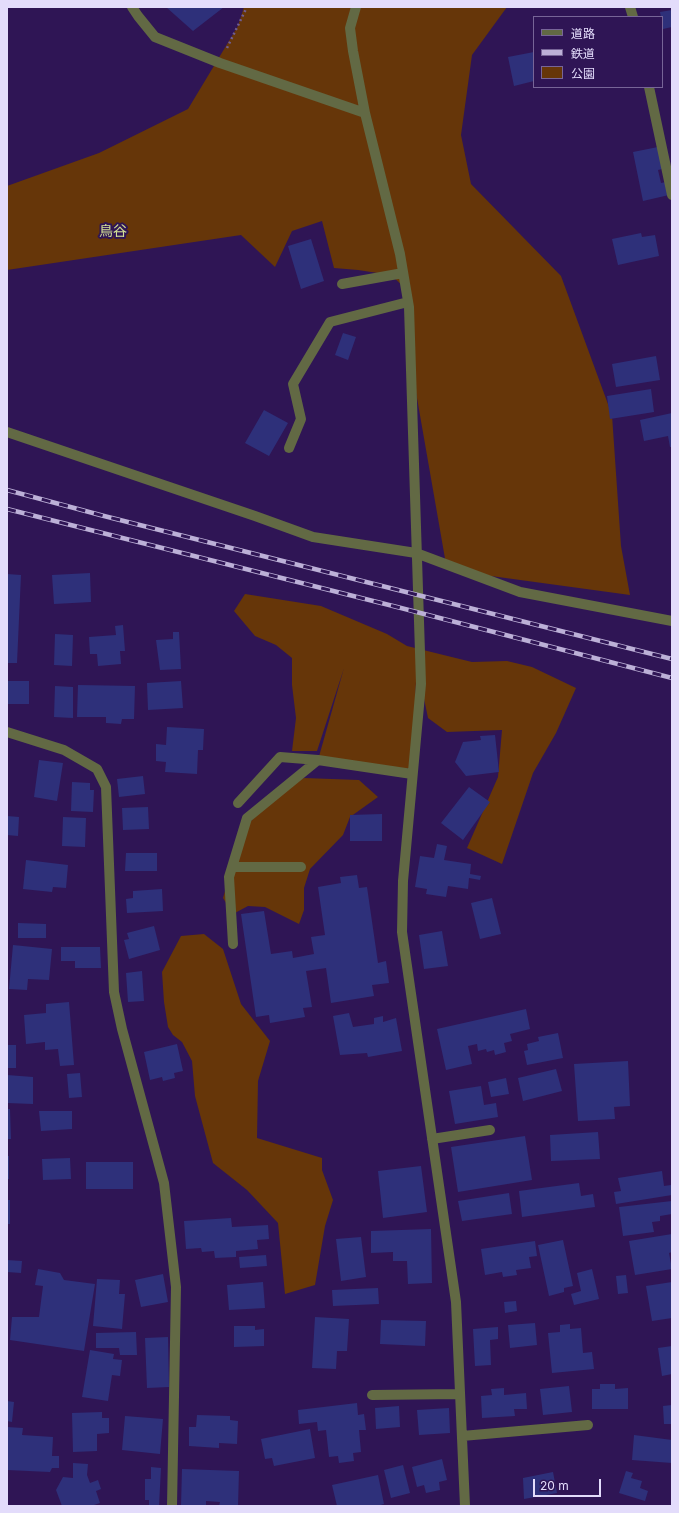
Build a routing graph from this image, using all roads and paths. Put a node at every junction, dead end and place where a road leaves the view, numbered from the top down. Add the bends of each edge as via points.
1 (132, 7) edge
2 (247, 7) edge
3 (356, 7) edge
4 (220, 63) junction
5 (649, 88) edge
6 (365, 113) junction
7 (672, 194) edge
8 (404, 273) junction
9 (342, 284) dead end
10 (408, 302) junction
11 (7, 432) edge
12 (289, 448) dead end
13 (416, 552) junction
14 (672, 621) edge
15 (7, 732) edge
16 (318, 760) junction
17 (412, 774) junction
18 (238, 803) dead end
19 (232, 867) junction
20 (301, 868) dead end
21 (232, 944) dead end
22 (490, 1130) dead end
23 (432, 1139) junction
24 (460, 1394) junction
25 (372, 1395) dead end
26 (588, 1425) dead end
27 (462, 1436) junction
28 (172, 1506) edge
29 (465, 1506) edge

1 - 4 street via 155,37
2 - 4 path
3 - 6 street via 350,28
4 - 6 street
5 - 7 street
6 - 8 street
8 - 9 street
8 - 10 street
10 - 12 street via 330,322 293,384 301,419
10 - 13 street
11 - 13 street via 313,537
13 - 14 street via 520,592
13 - 17 street via 421,684
15 - 28 street via 64,750 97,769 106,787 114,992 164,1183 176,1287
16 - 17 street
16 - 18 street via 280,757
16 - 19 street via 247,818
17 - 23 street via 403,881 402,932
19 - 20 street
19 - 21 street via 229,877
22 - 23 street
23 - 24 street via 456,1302
24 - 25 street
24 - 27 street
26 - 27 street
27 - 29 street

